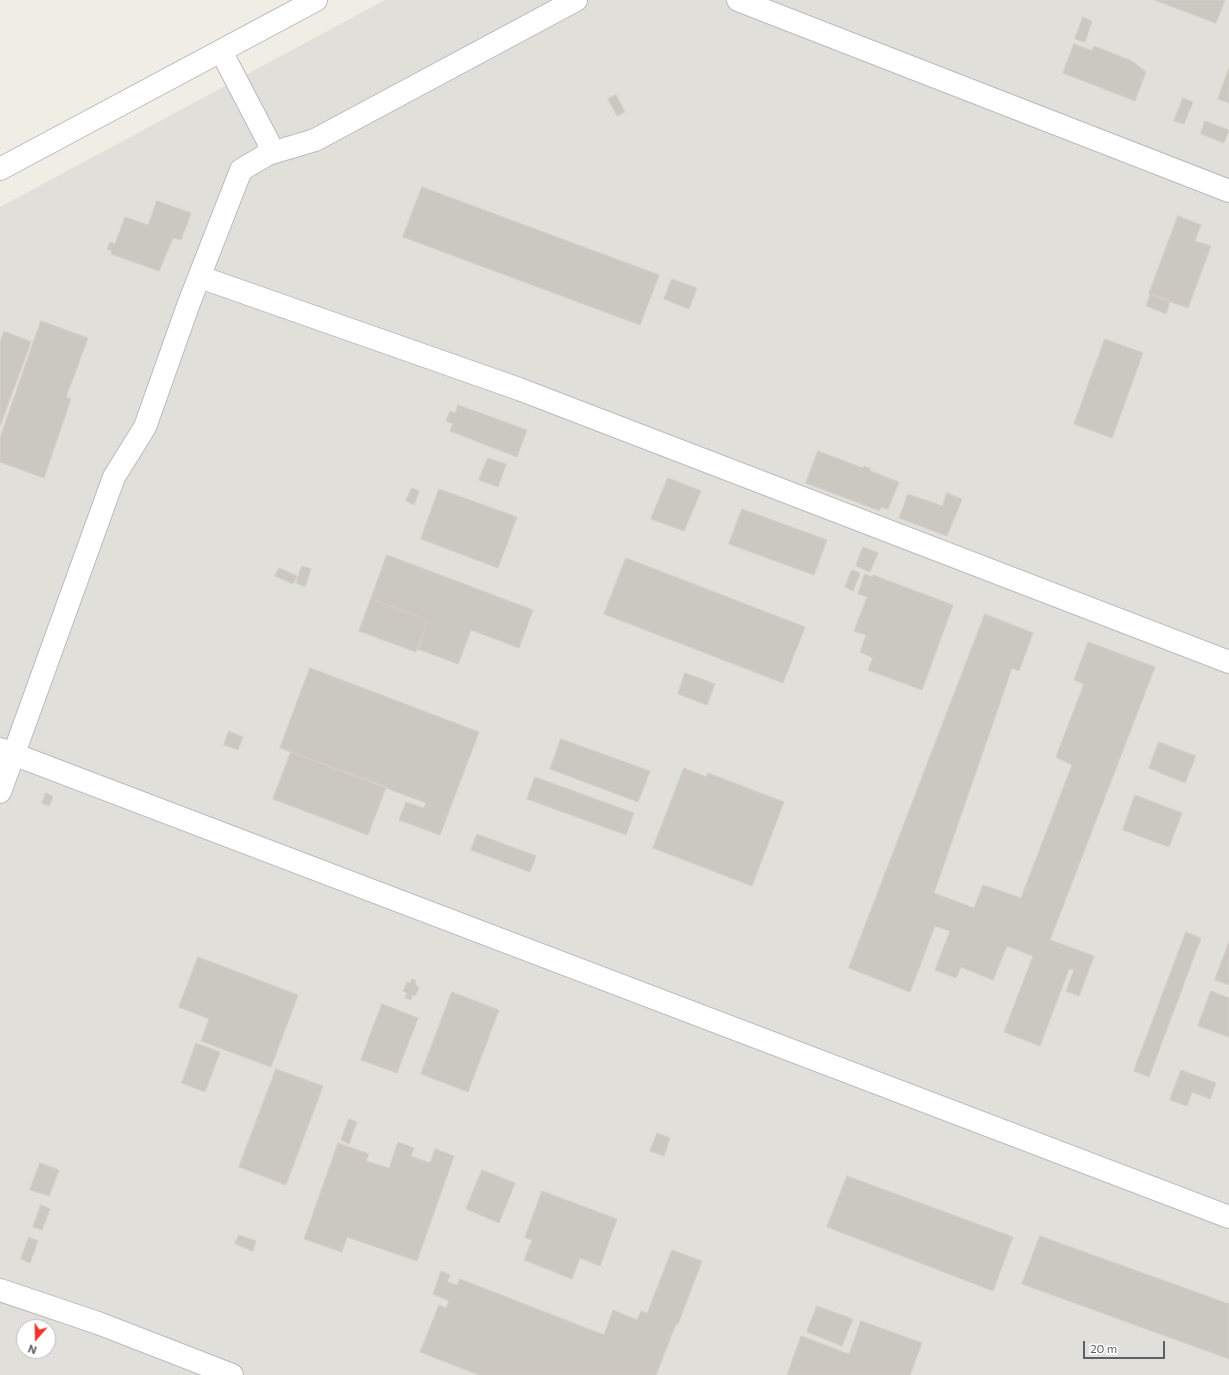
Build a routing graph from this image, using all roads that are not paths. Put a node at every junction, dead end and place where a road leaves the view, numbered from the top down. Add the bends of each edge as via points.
1 (316, 0) edge
2 (576, 0) edge
3 (738, 0) edge
4 (222, 52) junction
5 (268, 148) junction
6 (0, 168) edge
7 (1229, 191) edge
8 (200, 278) junction
9 (1229, 662) edge
10 (7, 752) edge
11 (0, 792) edge
12 (1229, 1217) edge
13 (0, 1290) edge
14 (232, 1375) edge

1 - 4 street
2 - 5 street via 315,140
3 - 7 street
4 - 5 street
4 - 6 street
5 - 8 street via 241,170
8 - 9 street via 519,389
8 - 10 street via 144,427 114,477
10 - 11 street
10 - 12 street
13 - 14 street via 98,1323

